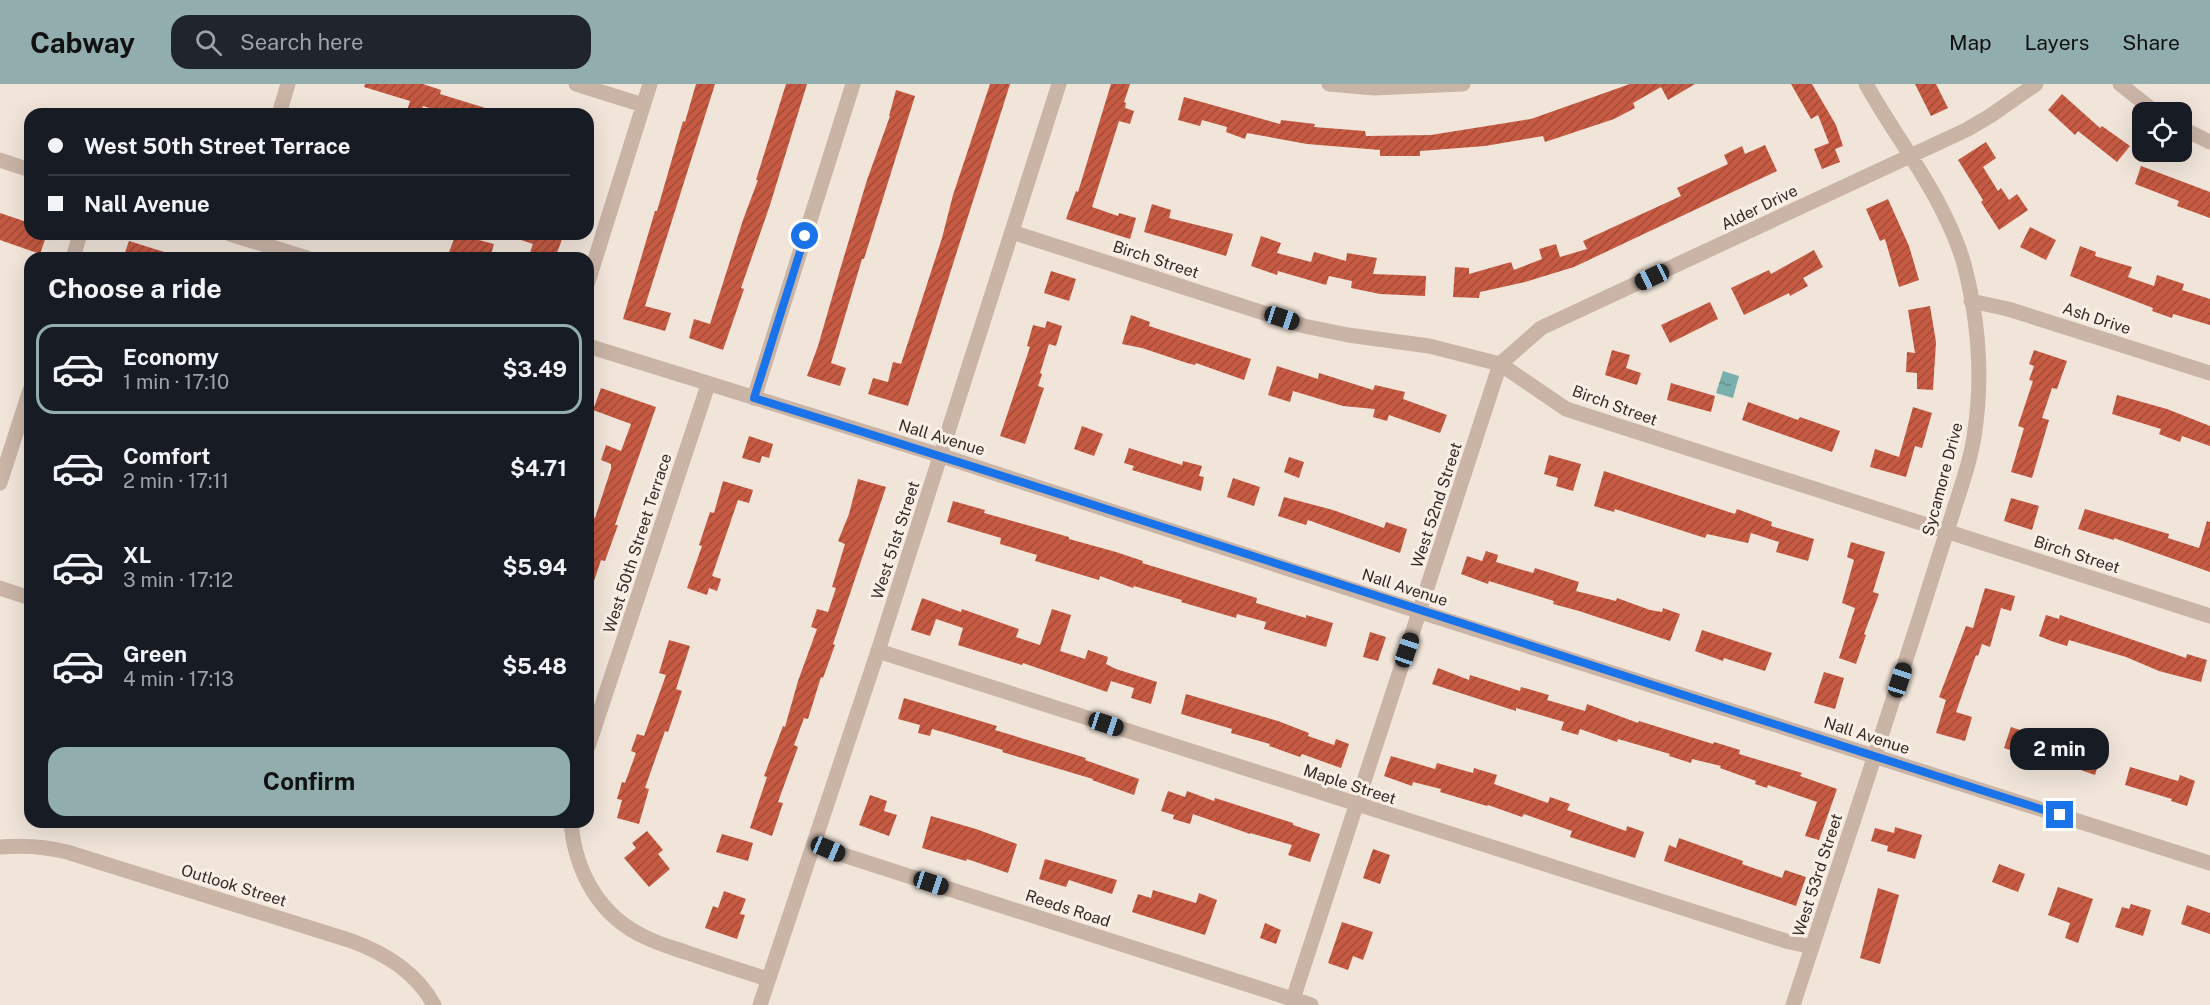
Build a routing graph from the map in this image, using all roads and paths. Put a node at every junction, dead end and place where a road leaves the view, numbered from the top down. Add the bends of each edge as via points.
1 (288, 84) edge
2 (576, 84) edge
3 (650, 84) edge
4 (853, 84) edge
5 (1059, 84) edge
6 (1329, 84) edge
7 (1463, 84) edge
8 (1866, 84) edge
9 (2036, 84) edge
10 (2120, 84) edge
11 (2142, 102) edge
12 (643, 105) junction
13 (281, 108) edge
14 (2192, 133) edge
15 (2210, 142) edge
16 (1911, 156) junction
17 (0, 160) edge
18 (24, 168) edge
19 (1012, 232) junction
20 (252, 240) edge
21 (289, 252) edge
22 (594, 263) edge
23 (1971, 301) junction
24 (594, 348) edge
25 (1500, 364) junction
26 (2210, 373) edge
27 (708, 385) junction
28 (754, 398) junction
29 (24, 409) edge
30 (942, 456) junction
31 (0, 483) edge
32 (1947, 532) junction
33 (0, 588) edge
34 (24, 596) edge
35 (1421, 612) junction
36 (2210, 616) edge
37 (878, 651) junction
38 (594, 729) edge
39 (1875, 756) junction
40 (1356, 804) junction
41 (572, 828) edge
42 (815, 844) junction
43 (0, 847) edge
44 (2210, 863) edge
45 (1812, 947) junction
46 (768, 979) junction
47 (1293, 999) junction
48 (434, 1005) edge
49 (760, 1005) edge
50 (1311, 1005) edge
51 (1793, 1005) edge

1 - 13 street
2 - 12 street
3 - 12 street
4 - 28 street
5 - 19 street, West 51st Street
6 - 7 street via 1374,88
8 - 16 street, Sycamore Drive
9 - 16 street, Alder Drive via 1982,120
10 - 11 street
12 - 22 street
14 - 15 street
16 - 23 street, Sycamore Drive via 1953,233
16 - 25 street, Alder Drive via 1541,328
17 - 18 street
19 - 25 street, Birch Street via 1304,326 1429,346
19 - 30 street, West 51st Street
20 - 21 street
23 - 26 street, Ash Drive via 2008,309
23 - 32 street, Sycamore Drive via 1978,344 1975,432
24 - 27 street, Nall Avenue
25 - 32 street, Birch Street via 1566,409
25 - 35 street, West 52nd Street
27 - 28 street, Nall Avenue
27 - 38 street, West 50th Street Terrace
28 - 30 street, Nall Avenue
29 - 31 street
30 - 35 street, Nall Avenue
30 - 37 street, West 51st Street
32 - 36 street, Birch Street
32 - 39 street, Sycamore Drive
33 - 34 street
35 - 39 street, Nall Avenue
35 - 40 street, West 52nd Street
37 - 40 street, Maple Street
37 - 42 street, West 51st Street
39 - 44 street, Nall Avenue
39 - 45 street, West 53rd Street
40 - 45 street, Maple Street
40 - 47 street, West 52nd Street
41 - 46 street via 576,855 590,887 622,923 646,938
42 - 46 street, West 51st Street
42 - 47 street, Reeds Road
43 - 48 street, Outlook Street via 45,846 352,941 396,962 425,990
45 - 51 street, West 53rd Street
46 - 49 street, West 51st Street
47 - 50 street, Reeds Road

